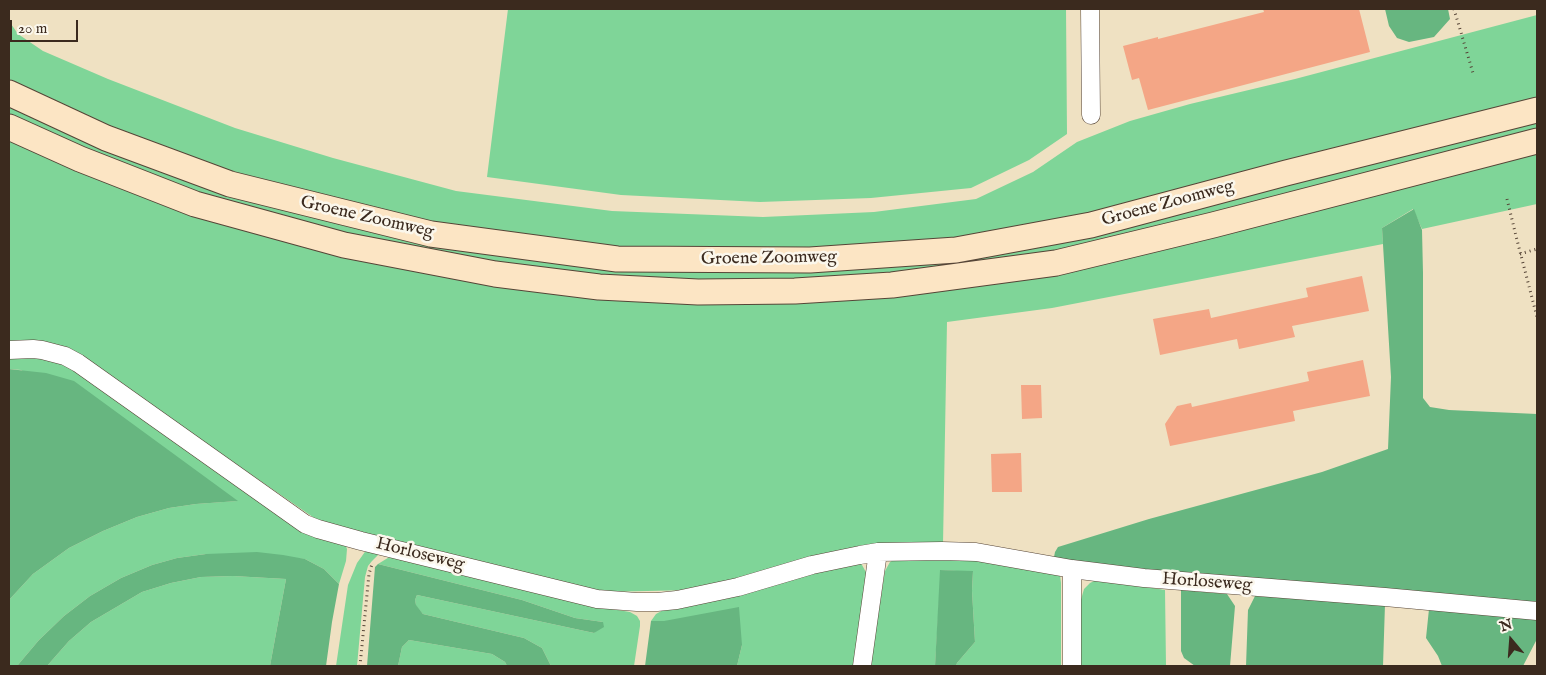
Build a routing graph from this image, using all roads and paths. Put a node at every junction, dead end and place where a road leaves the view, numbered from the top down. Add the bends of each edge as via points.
1 (1090, 9) edge
2 (1454, 9) edge
3 (1473, 72) dead end
4 (9, 93) edge
5 (1537, 110) edge
6 (1091, 115) dead end
7 (9, 127) edge
8 (1537, 141) edge
9 (1507, 199) dead end
10 (1537, 249) edge
11 (1520, 254) junction
12 (1537, 317) edge
13 (9, 350) edge
14 (387, 547) junction
15 (878, 552) junction
16 (1072, 568) junction
17 (1537, 611) edge
18 (360, 666) edge
19 (862, 666) edge
20 (1072, 666) edge

1 - 6 street
2 - 3 path
4 - 5 main road, Groene Zoomweg via 106,138 230,184 431,234 627,259 810,260 956,250 1091,225
7 - 8 main road, Groene Zoomweg via 80,160 195,204 344,245 495,274 599,287 698,292 892,285 1056,263
9 - 11 path
10 - 11 path
11 - 12 path
13 - 14 street, Horloseweg via 34,349 65,356 305,524
14 - 15 street, Horloseweg via 597,599 637,602 696,597 812,565
14 - 18 path via 370,569
15 - 16 street, Horloseweg via 976,552
15 - 19 street
16 - 17 street, Horloseweg via 1144,578
16 - 20 street

